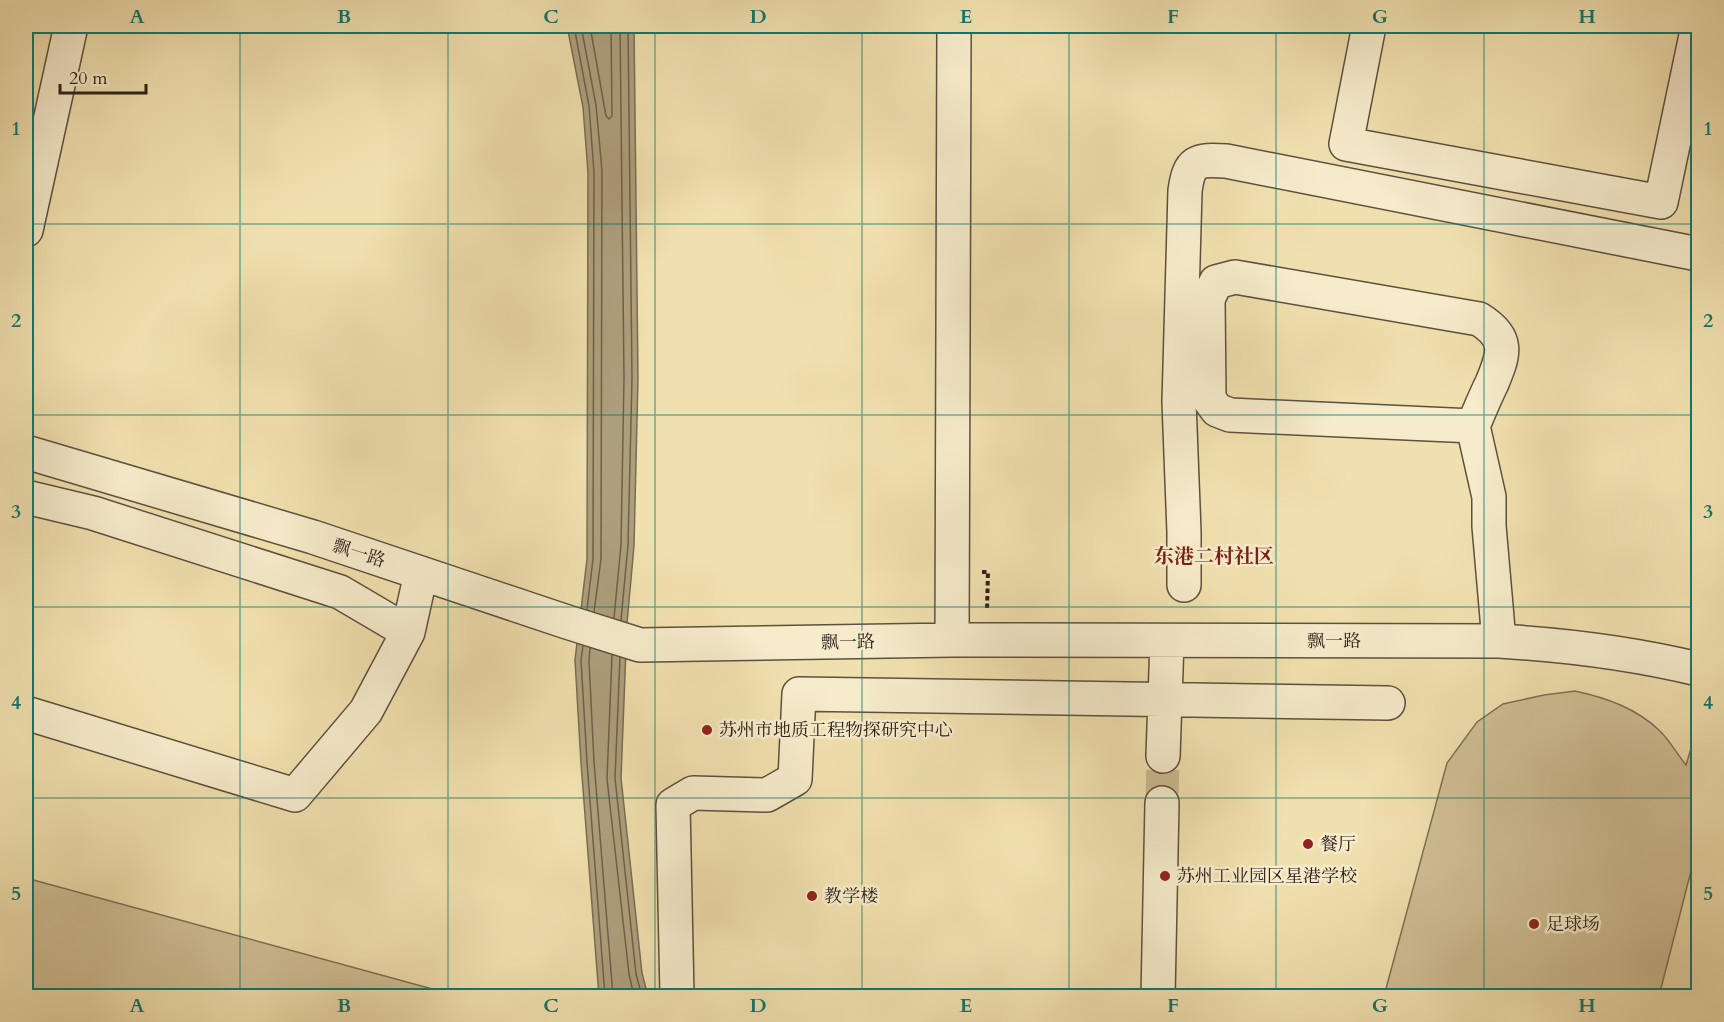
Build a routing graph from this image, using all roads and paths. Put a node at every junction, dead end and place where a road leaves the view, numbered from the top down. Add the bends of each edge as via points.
1 (71, 26) edge
2 (954, 26) edge
3 (1369, 26) edge
4 (1698, 26) edge
5 (26, 230) edge
6 (1698, 254) edge
7 (1473, 426) junction
8 (26, 452) edge
9 (26, 497) edge
10 (421, 573) junction
11 (1184, 585) dead end
12 (408, 632) junction
13 (952, 640) junction
14 (1167, 640) junction
15 (1498, 641) junction
16 (1698, 669) edge
17 (1165, 699) junction
18 (1388, 703) dead end
19 (26, 713) edge
20 (1162, 756) tunnel mouth
21 (1162, 803) tunnel mouth
22 (677, 996) edge
23 (1158, 996) edge

1 - 5 street
2 - 13 street
3 - 4 street via 1346,144 1661,202
6 - 11 street via 1226,161 1195,164 1187,175 1185,191 1180,378
7 - 7 street via 1230,415 1216,410 1209,399 1208,310 1208,299 1216,282 1234,277 1479,319 1493,328 1501,344 1502,358
7 - 15 street via 1489,497
8 - 10 street, 飘一路
9 - 12 street via 93,513 340,592
10 - 12 street
10 - 13 street, 飘一路 via 640,645
12 - 19 street via 366,711 295,795
13 - 14 street, 飘一路
14 - 15 street, 飘一路
14 - 17 street
15 - 16 street, 飘一路 via 1621,653
17 - 18 street
17 - 20 street
17 - 22 street via 799,694 795,779 767,795 693,793 673,805
21 - 23 street

